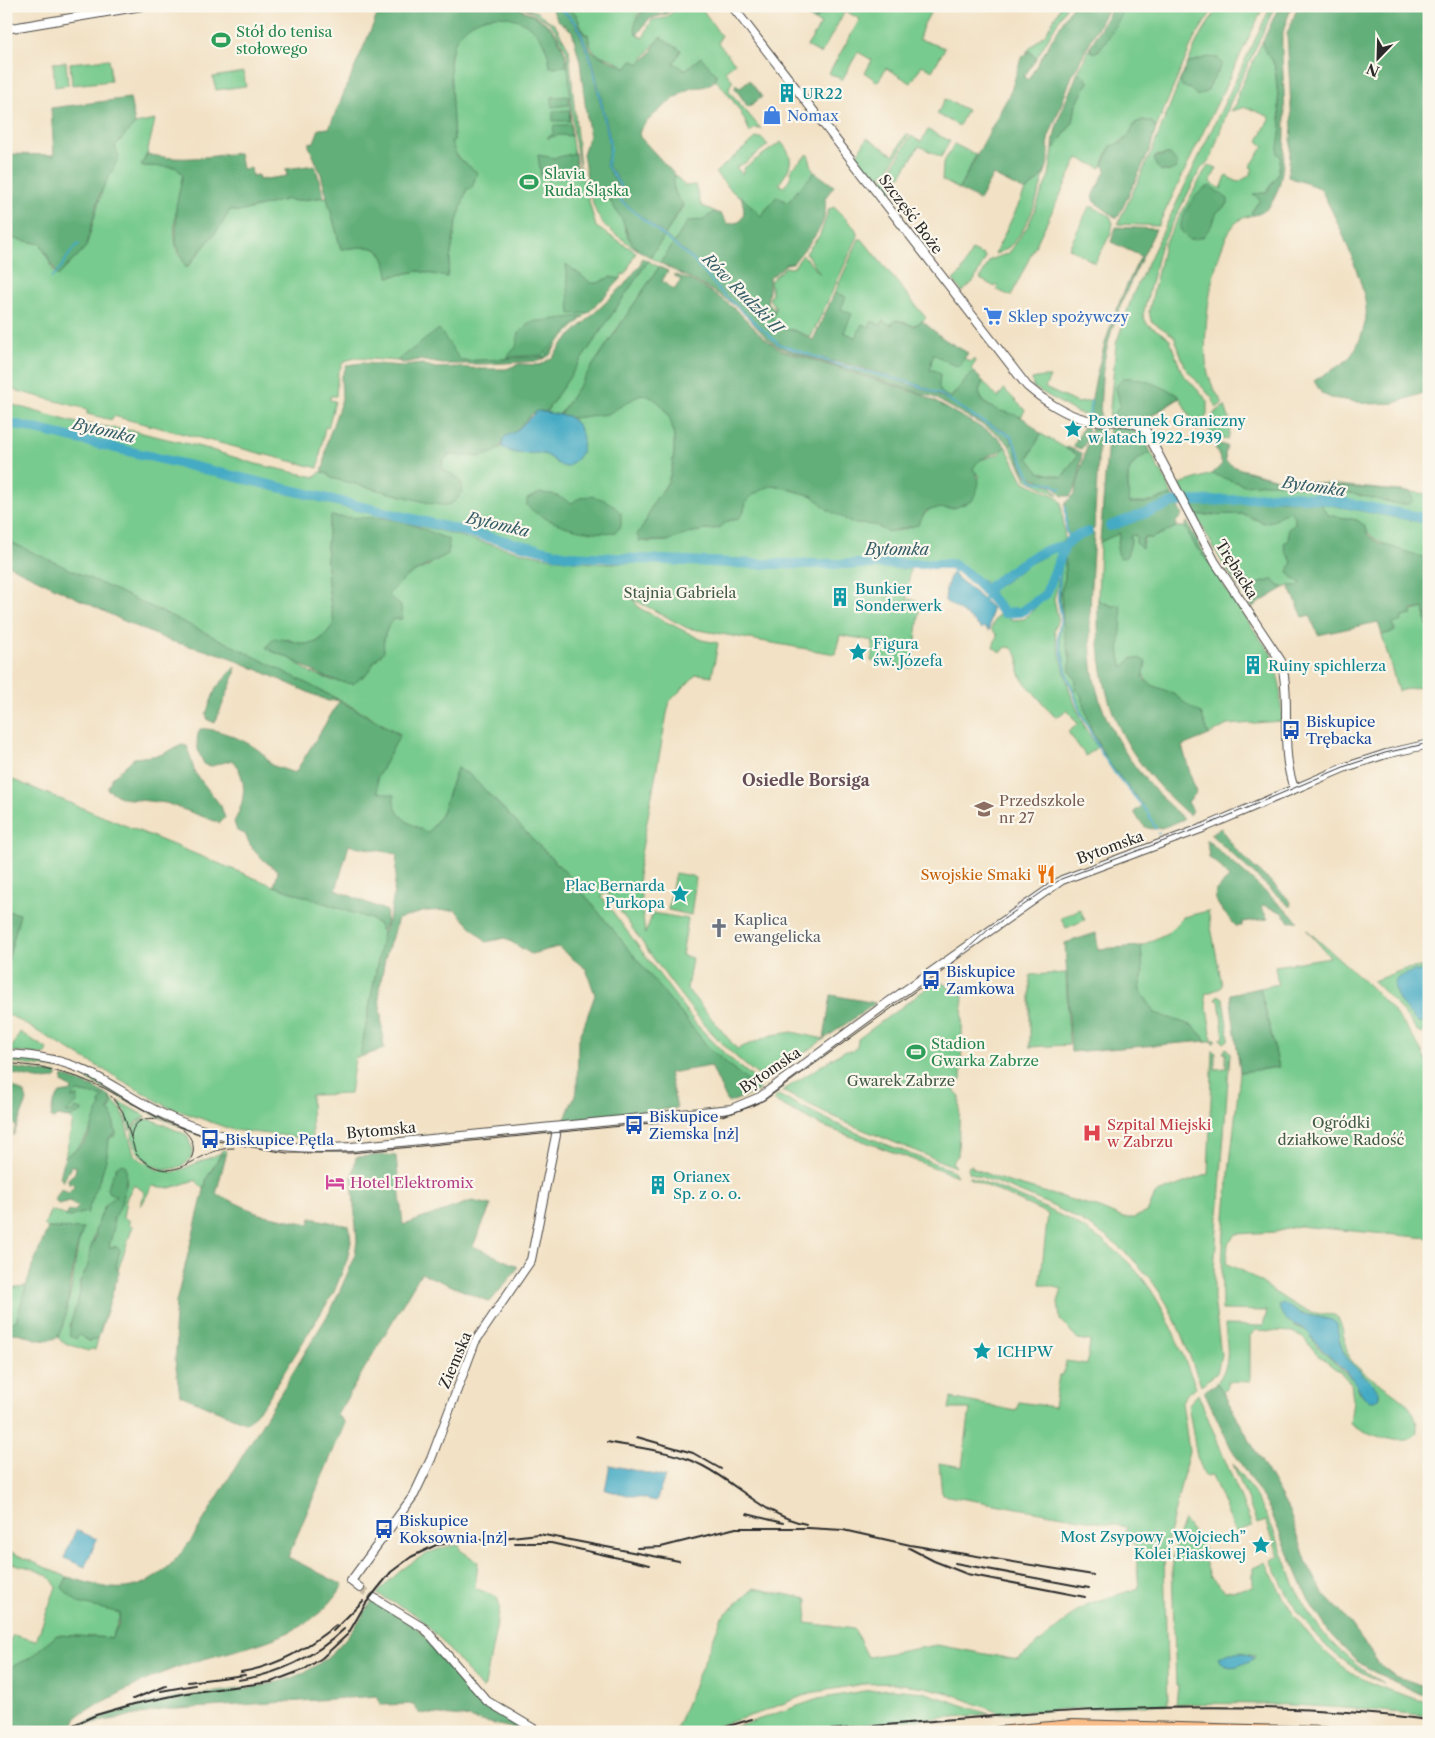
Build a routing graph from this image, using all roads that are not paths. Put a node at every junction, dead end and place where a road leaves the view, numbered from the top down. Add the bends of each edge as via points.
1 (142, 6) edge
2 (732, 6) edge
3 (6, 29) edge
4 (1084, 420) joint
5 (1429, 744) edge
6 (1294, 788) junction
7 (6, 1054) edge
8 (555, 1127) junction
9 (360, 1588) dead end
10 (374, 1598) tunnel mouth
11 (539, 1732) edge
12 (998, 1732) edge
13 (1056, 1732) edge
14 (1120, 1732) edge
15 (1325, 1732) edge

1 - 3 street
2 - 4 street, Szczęść Boże via 1022,381 1068,413
4 - 6 street, Trębacka via 1133,423 1145,429 1216,562 1281,662
5 - 6 street, Bytomska via 1366,760
6 - 8 street, Bytomska via 1203,828 1079,872 1053,885 767,1092 744,1104 713,1112
7 - 8 street, Bytomska via 71,1065 187,1125 271,1146 334,1148
8 - 9 street, Ziemska via 531,1260 475,1342 418,1487 351,1581
10 - 11 street via 425,1629 487,1701
12 - 15 main road via 1072,1725
13 - 14 main road

